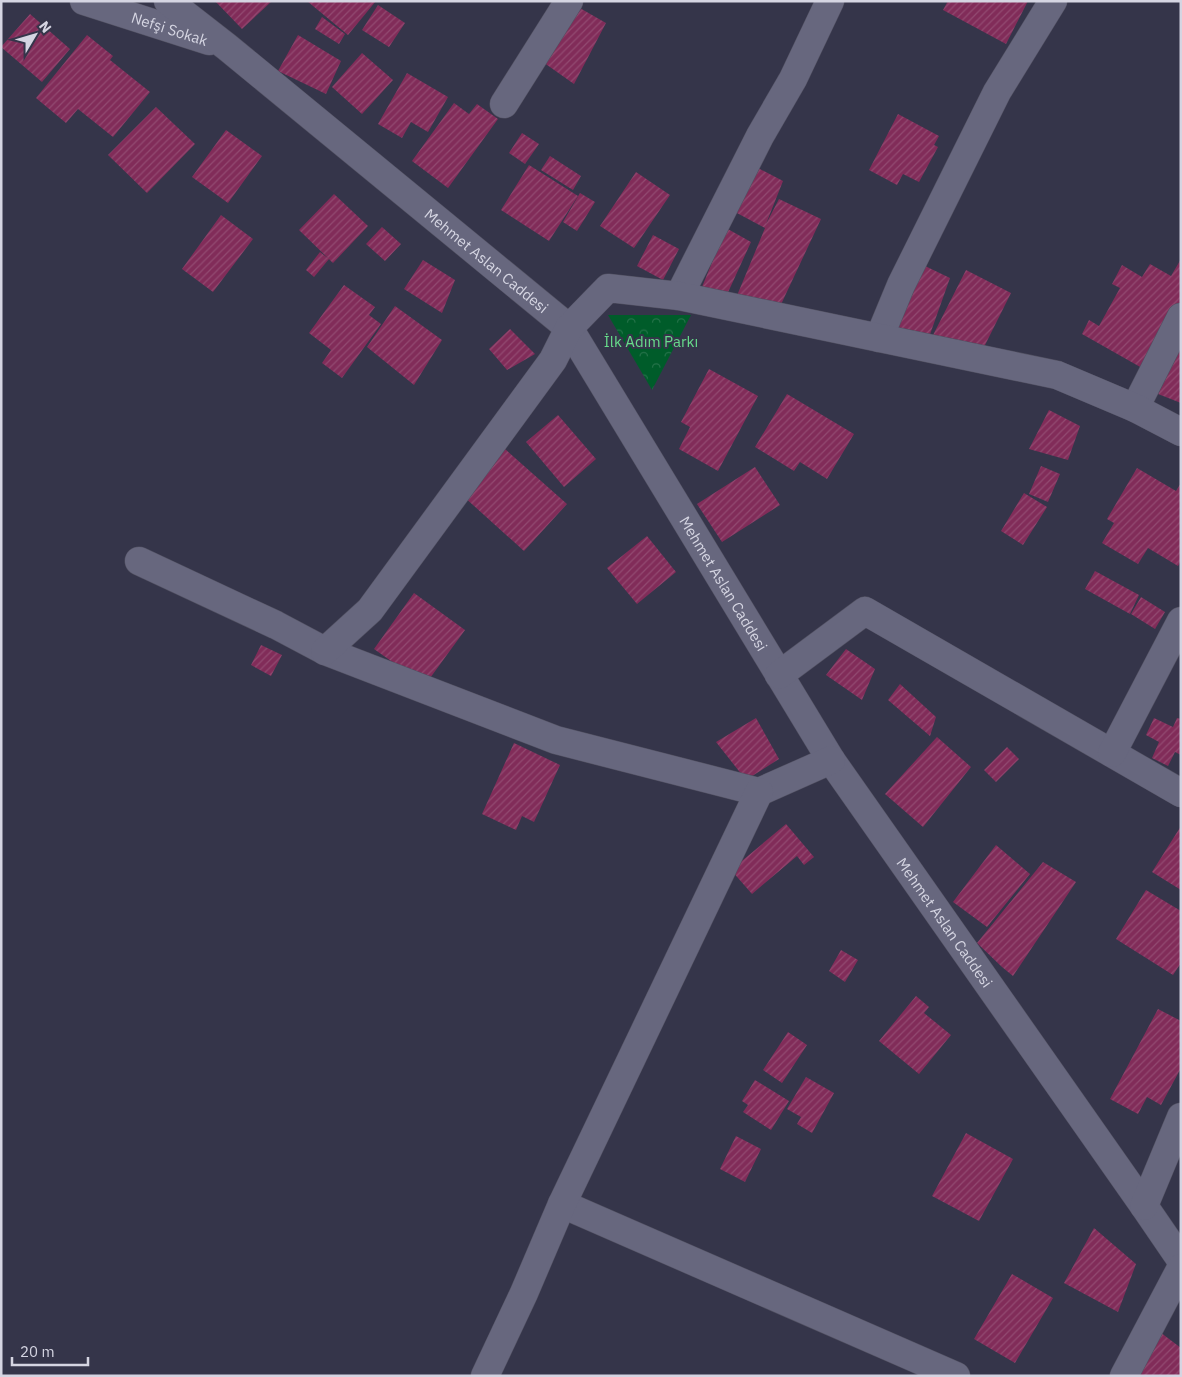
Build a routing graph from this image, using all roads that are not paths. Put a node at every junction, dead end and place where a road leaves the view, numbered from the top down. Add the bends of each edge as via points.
1 (84, 1) edge
2 (168, 1) edge
3 (569, 1) edge
4 (830, 1) edge
5 (1054, 1) edge
6 (227, 47) junction
7 (504, 104) dead end
8 (679, 296) junction
9 (1181, 317) edge
10 (569, 328) junction
11 (879, 338) junction
12 (1135, 408) junction
13 (1181, 432) edge
14 (139, 561) dead end
15 (1181, 621) edge
16 (325, 651) junction
17 (779, 675) junction
18 (1112, 753) junction
19 (831, 760) junction
20 (759, 792) junction
21 (1181, 793) edge
22 (1181, 1118) edge
23 (562, 1204) junction
24 (1144, 1206) junction
25 (1181, 1260) edge
26 (1181, 1268) edge
27 (485, 1376) edge
28 (956, 1376) edge
29 (1124, 1376) edge

1 - 6 street, Nefşi Sokak
2 - 6 street, Mehmet Aslan Caddesi
3 - 7 street
4 - 8 street via 793,79 760,136
5 - 11 street via 997,92 901,285
6 - 10 street, Mehmet Aslan Caddesi
8 - 10 street via 608,288
8 - 11 street
9 - 12 street
10 - 16 street via 554,360 370,610
10 - 17 street, Mehmet Aslan Caddesi
11 - 12 street via 1057,375
12 - 13 street
14 - 16 street
15 - 18 street
16 - 20 street via 556,740
17 - 18 street via 865,611
17 - 19 street, Mehmet Aslan Caddesi
18 - 21 street
19 - 20 street
19 - 24 street, Mehmet Aslan Caddesi
20 - 23 street
22 - 24 street
23 - 27 street
23 - 28 street
24 - 25 street, Mehmet Aslan Caddesi
26 - 29 street

